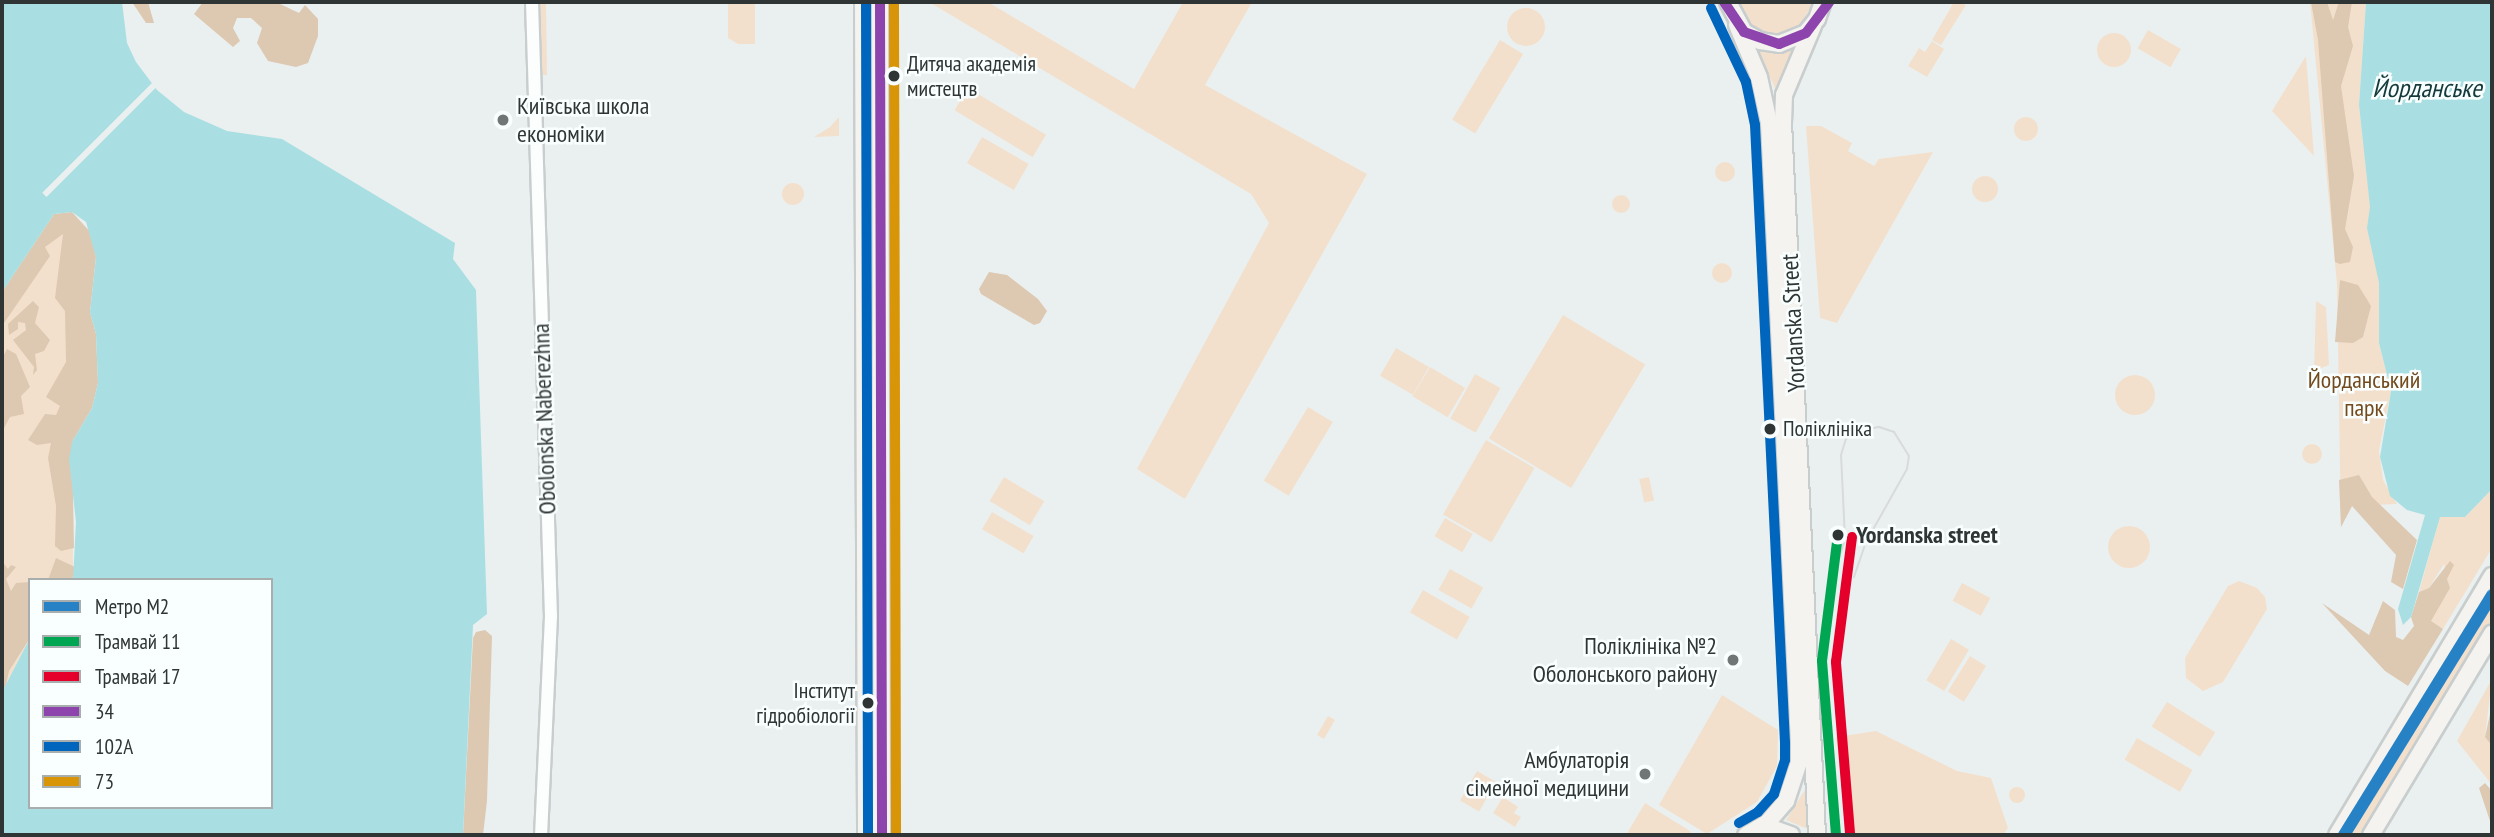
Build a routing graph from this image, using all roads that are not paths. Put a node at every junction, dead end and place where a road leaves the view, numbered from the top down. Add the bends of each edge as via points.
1 (532, 2) edge
2 (863, 2) edge
3 (880, 2) edge
4 (1823, 2) edge
5 (1829, 2) edge
6 (1727, 4) edge
7 (1815, 23) junction
8 (1737, 24) junction
9 (872, 111) junction
10 (2492, 576) edge
11 (2492, 634) edge
12 (541, 835) edge
13 (866, 835) edge
14 (882, 835) edge
15 (1746, 835) edge
16 (1791, 835) edge
17 (1817, 835) edge
18 (2337, 835) edge
19 (2371, 835) edge

1 - 12 street, Obolonska Naberezhna via 551,616
2 - 9 main road
3 - 9 main road
4 - 7 main road
5 - 7 main road, Yordanska Street
6 - 8 main road, Yordanska Street
7 - 8 main road via 1798,38 1770,44 1751,37
7 - 17 main road, Yordanska Street via 1784,95 1783,122
8 - 15 main road, Yordanska Street via 1759,77 1769,123 1799,743 1799,762 1786,801 1767,823
9 - 13 main road
9 - 14 main road
10 - 18 main road
11 - 19 main road
15 - 16 main road via 1777,830

